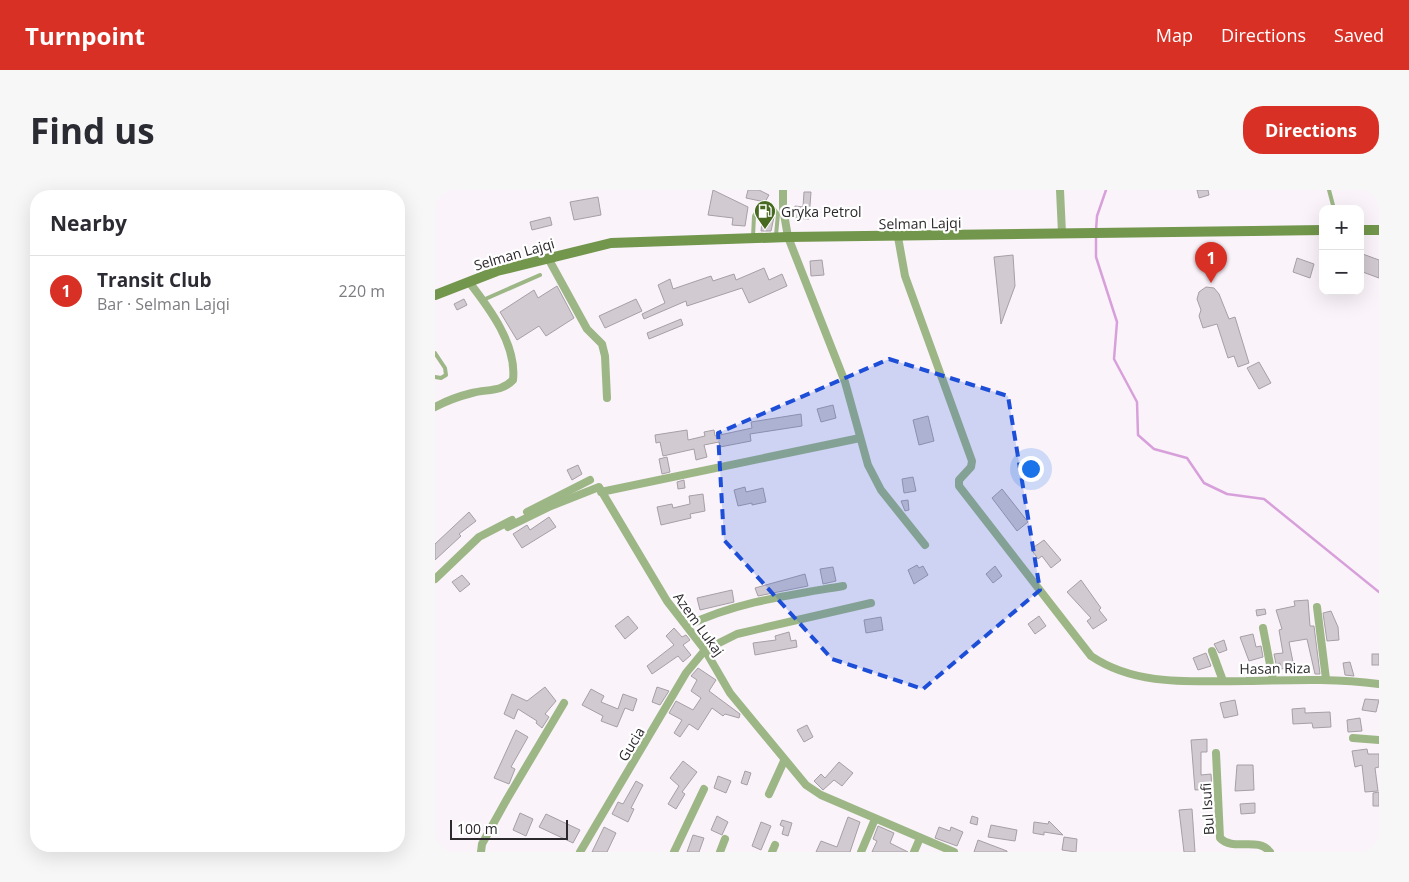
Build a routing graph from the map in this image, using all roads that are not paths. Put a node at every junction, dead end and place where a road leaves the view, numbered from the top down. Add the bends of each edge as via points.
1 (783, 190) edge
2 (1060, 190) edge
3 (1329, 190) edge
4 (1333, 205) edge
5 (1319, 230) edge
6 (1364, 230) edge
7 (1379, 230) edge
8 (1061, 233) junction
9 (788, 237) junction
10 (898, 237) junction
11 (776, 238) junction
12 (753, 239) junction
13 (548, 258) junction
14 (540, 275) dead end
15 (469, 282) junction
16 (435, 296) edge
17 (483, 300) junction
18 (435, 353) edge
19 (435, 376) edge
20 (607, 398) dead end
21 (435, 407) edge
22 (861, 438) junction
23 (590, 480) dead end
24 (601, 492) junction
25 (508, 528) dead end
26 (925, 545) dead end
27 (435, 579) edge
28 (843, 586) dead end
29 (871, 603) dead end
30 (1317, 607) dead end
31 (687, 626) junction
32 (1263, 628) dead end
33 (705, 650) junction
34 (1212, 652) dead end
35 (1326, 679) junction
36 (1273, 680) junction
37 (1223, 681) junction
38 (1379, 684) edge
39 (564, 703) dead end
40 (1353, 738) dead end
41 (1379, 740) edge
42 (1217, 753) dead end
43 (784, 761) junction
44 (703, 789) dead end
45 (769, 794) dead end
46 (875, 818) junction
47 (920, 838) junction
48 (725, 840) dead end
49 (481, 852) edge
50 (580, 852) edge
51 (674, 852) edge
52 (720, 852) edge
53 (861, 852) edge
54 (914, 852) edge
55 (954, 852) edge
56 (1270, 852) edge

1 - 9 street
2 - 8 street
3 - 4 lane
5 - 8 street, Selman Lajqi
6 - 7 street
8 - 10 street, Selman Lajqi
9 - 10 street, Selman Lajqi
9 - 11 street, Selman Lajqi
9 - 22 street via 845,382
10 - 37 street, Hasan Riza via 905,276 972,461 971,467 959,480 961,490 1091,656 1106,666 1170,682
11 - 12 street, Selman Lajqi
11 - 12 lane via 778,214 773,208 765,207 759,208 754,216
12 - 13 street, Selman Lajqi via 611,243
13 - 15 street, Selman Lajqi
13 - 20 street via 587,329 602,344
14 - 17 lane
15 - 16 street, Selman Lajqi
15 - 17 street
17 - 21 street via 511,354 513,380 508,386 471,394
18 - 19 lane via 446,375 441,378
22 - 24 street
22 - 26 street via 874,479
23 - 27 street via 479,537
24 - 25 street via 597,486
24 - 31 street, Azem Lukaj via 662,594
28 - 31 street via 739,607 707,616
29 - 33 street via 737,634
30 - 35 street
31 - 33 street, Azem Lukaj
32 - 36 street
33 - 43 street, Azem Lukaj via 730,693
33 - 50 street, Gucia via 686,673
34 - 37 street
35 - 36 street, Hasan Riza
35 - 38 street, Hasan Riza
36 - 37 street, Hasan Riza
39 - 49 street via 507,799 482,844
40 - 41 street
42 - 56 street, Bul Isufi via 1220,838 1230,846 1258,845
43 - 45 street
43 - 46 street, Azem Lukaj via 813,791
44 - 51 street
46 - 47 street, Azem Lukaj
46 - 53 street
47 - 54 street
47 - 55 street, Azem Lukaj
48 - 52 street

